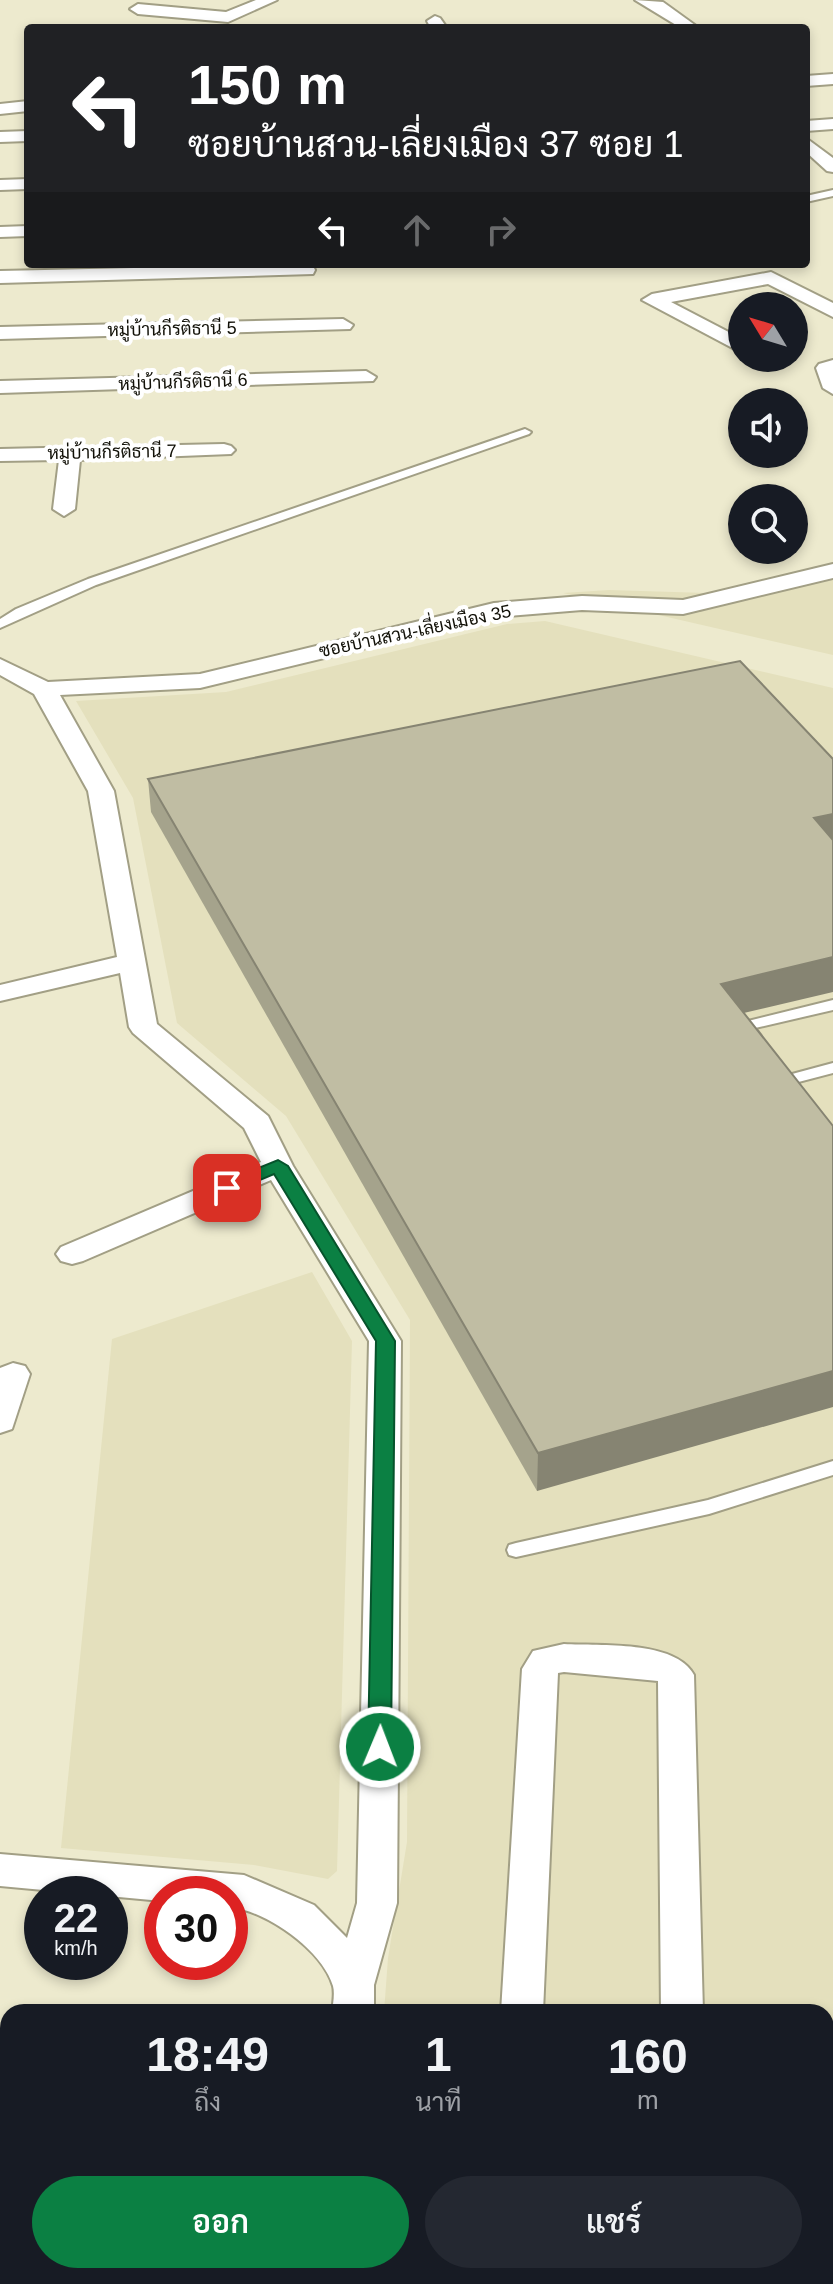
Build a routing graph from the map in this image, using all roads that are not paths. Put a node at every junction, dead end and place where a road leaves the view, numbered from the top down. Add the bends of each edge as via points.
1 (269, 0) edge
2 (650, 1) edge
3 (143, 5) edge
4 (121, 23) dead end
5 (685, 24) edge
6 (833, 79) edge
7 (810, 81) edge
8 (24, 106) edge
9 (0, 109) edge
10 (833, 124) edge
11 (810, 126) edge
12 (24, 136) edge
13 (0, 137) edge
14 (810, 147) edge
15 (832, 166) edge
16 (810, 168) edge
17 (24, 184) edge
18 (0, 185) edge
19 (833, 193) edge
20 (810, 198) edge
21 (24, 231) edge
22 (0, 232) edge
23 (306, 270) dead end
24 (0, 277) edge
25 (797, 292) edge
26 (808, 298) edge
27 (833, 311) edge
28 (343, 325) dead end
29 (0, 333) edge
30 (728, 340) edge
31 (833, 366) edge
32 (366, 377) dead end
33 (0, 387) edge
34 (833, 388) edge
35 (525, 432) dead end
36 (224, 450) dead end
37 (70, 453) junction
38 (0, 455) edge
39 (64, 509) dead end
40 (833, 571) edge
41 (0, 624) edge
42 (0, 666) edge
43 (44, 689) junction
44 (132, 962) junction
45 (0, 993) edge
46 (833, 1005) edge
47 (762, 1047) edge
48 (833, 1068) edge
49 (787, 1080) edge
50 (278, 1166) junction
51 (72, 1254) dead end
52 (13, 1374) dead end
53 (0, 1421) edge
54 (833, 1468) edge
55 (516, 1550) dead end
56 (0, 1870) edge
57 (354, 1998) edge
58 (522, 2004) edge
59 (682, 2004) edge

1 - 3 street via 228,17
2 - 5 street
3 - 4 street
6 - 7 street
8 - 9 street
10 - 11 street
12 - 13 street
14 - 15 street
15 - 16 street
17 - 18 street
19 - 20 lane
21 - 22 street
23 - 24 street
25 - 30 street via 771,278 652,300
26 - 27 street
28 - 29 street, หมู่บ้านกีรติธานี 5
31 - 34 street via 826,368
32 - 33 street, หมู่บ้านกีรติธานี 6
35 - 41 lane via 92,582
36 - 37 street, หมู่บ้านกีรติธานี 7
37 - 38 street, หมู่บ้านกีรติธานี 7
37 - 39 street
40 - 43 street, ซอยบ้านสวน-เลี่ยงเมือง 35 via 683,607 582,603 494,610 200,681
42 - 43 street
43 - 44 street via 101,791
44 - 45 street
44 - 50 street via 143,1027 257,1123
46 - 47 lane via 745,1026
48 - 49 lane
50 - 51 street
50 - 57 street via 385,1341 377,1903
52 - 53 street
54 - 55 lane via 709,1507
56 - 57 street via 244,1892 300,1917 329,1944
58 - 59 street via 540,1669 546,1661 564,1658 662,1665 676,1675

